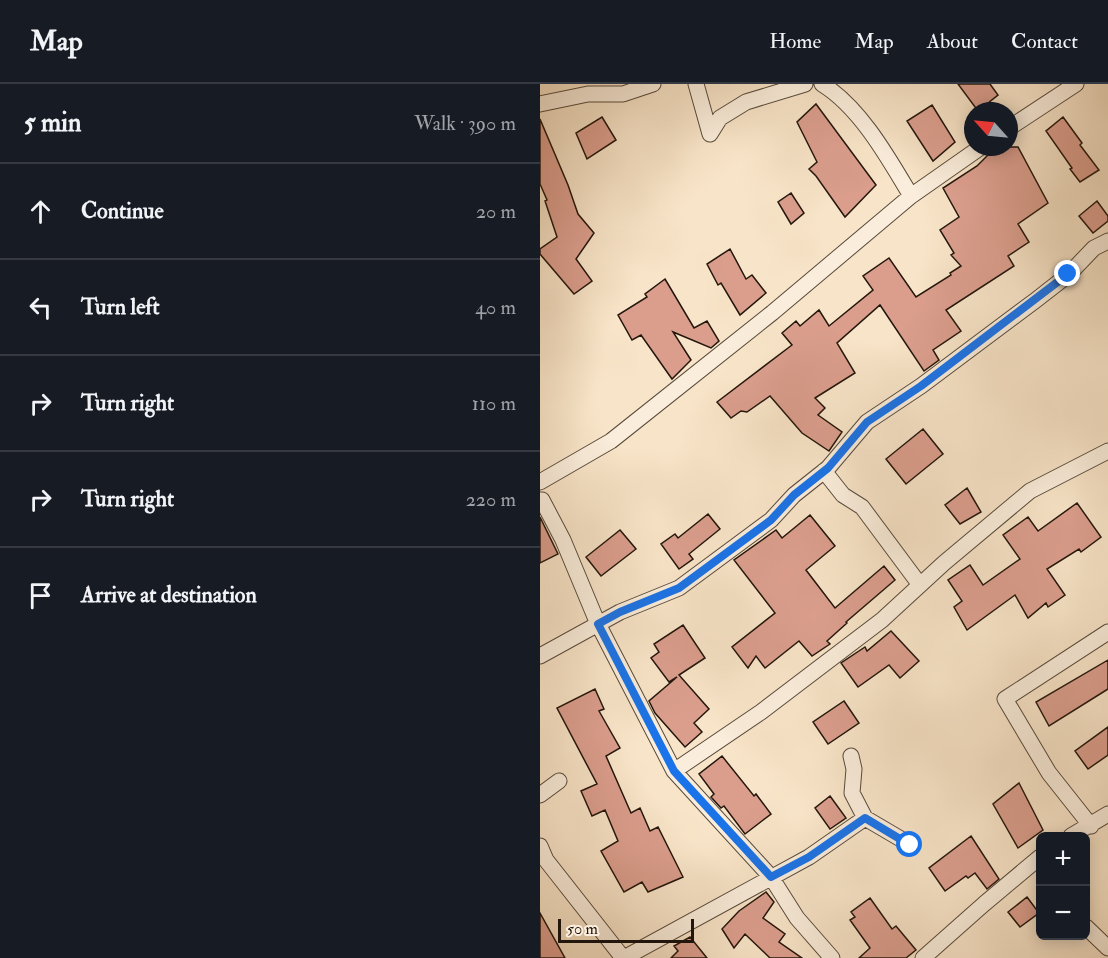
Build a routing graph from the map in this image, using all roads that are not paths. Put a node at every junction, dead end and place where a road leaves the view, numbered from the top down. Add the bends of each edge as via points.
1 (653, 84) edge
2 (696, 84) edge
3 (805, 84) edge
4 (822, 84) edge
5 (1076, 84) edge
6 (540, 104) edge
7 (1018, 122) edge
8 (968, 156) edge
9 (911, 196) junction
10 (1108, 241) edge
11 (1108, 451) edge
12 (824, 471) junction
13 (540, 482) edge
14 (540, 500) edge
15 (920, 585) junction
16 (598, 624) junction
17 (1108, 632) edge
18 (540, 656) edge
19 (851, 756) dead end
20 (674, 771) junction
21 (559, 781) dead end
22 (540, 795) edge
23 (1108, 814) edge
24 (865, 818) junction
25 (1091, 826) junction
26 (1080, 832) edge
27 (910, 845) dead end
28 (540, 846) edge
29 (1036, 865) edge
30 (771, 877) junction
31 (1090, 931) edge
32 (1108, 948) edge
33 (623, 958) edge
34 (832, 958) edge
35 (923, 958) edge

1 - 6 street via 623,94 588,94
2 - 3 street via 710,134 720,118 746,102
4 - 9 street via 835,92 878,142
5 - 7 street
8 - 9 street
9 - 13 street via 611,441
10 - 12 street via 1094,248 1036,300 867,422
11 - 15 street via 1030,491
12 - 15 street via 843,495 862,507
12 - 16 street via 771,520 679,588
14 - 16 street via 563,540
15 - 20 street via 882,620 771,705
16 - 18 street
16 - 20 street
17 - 25 street via 1005,699 1049,773
19 - 24 street via 852,793
20 - 30 street
21 - 22 street
23 - 25 street
24 - 27 street
24 - 30 street via 809,857
25 - 26 street
28 - 33 street via 546,860
29 - 35 street via 984,903
30 - 33 street
30 - 34 street via 797,918
31 - 32 street

